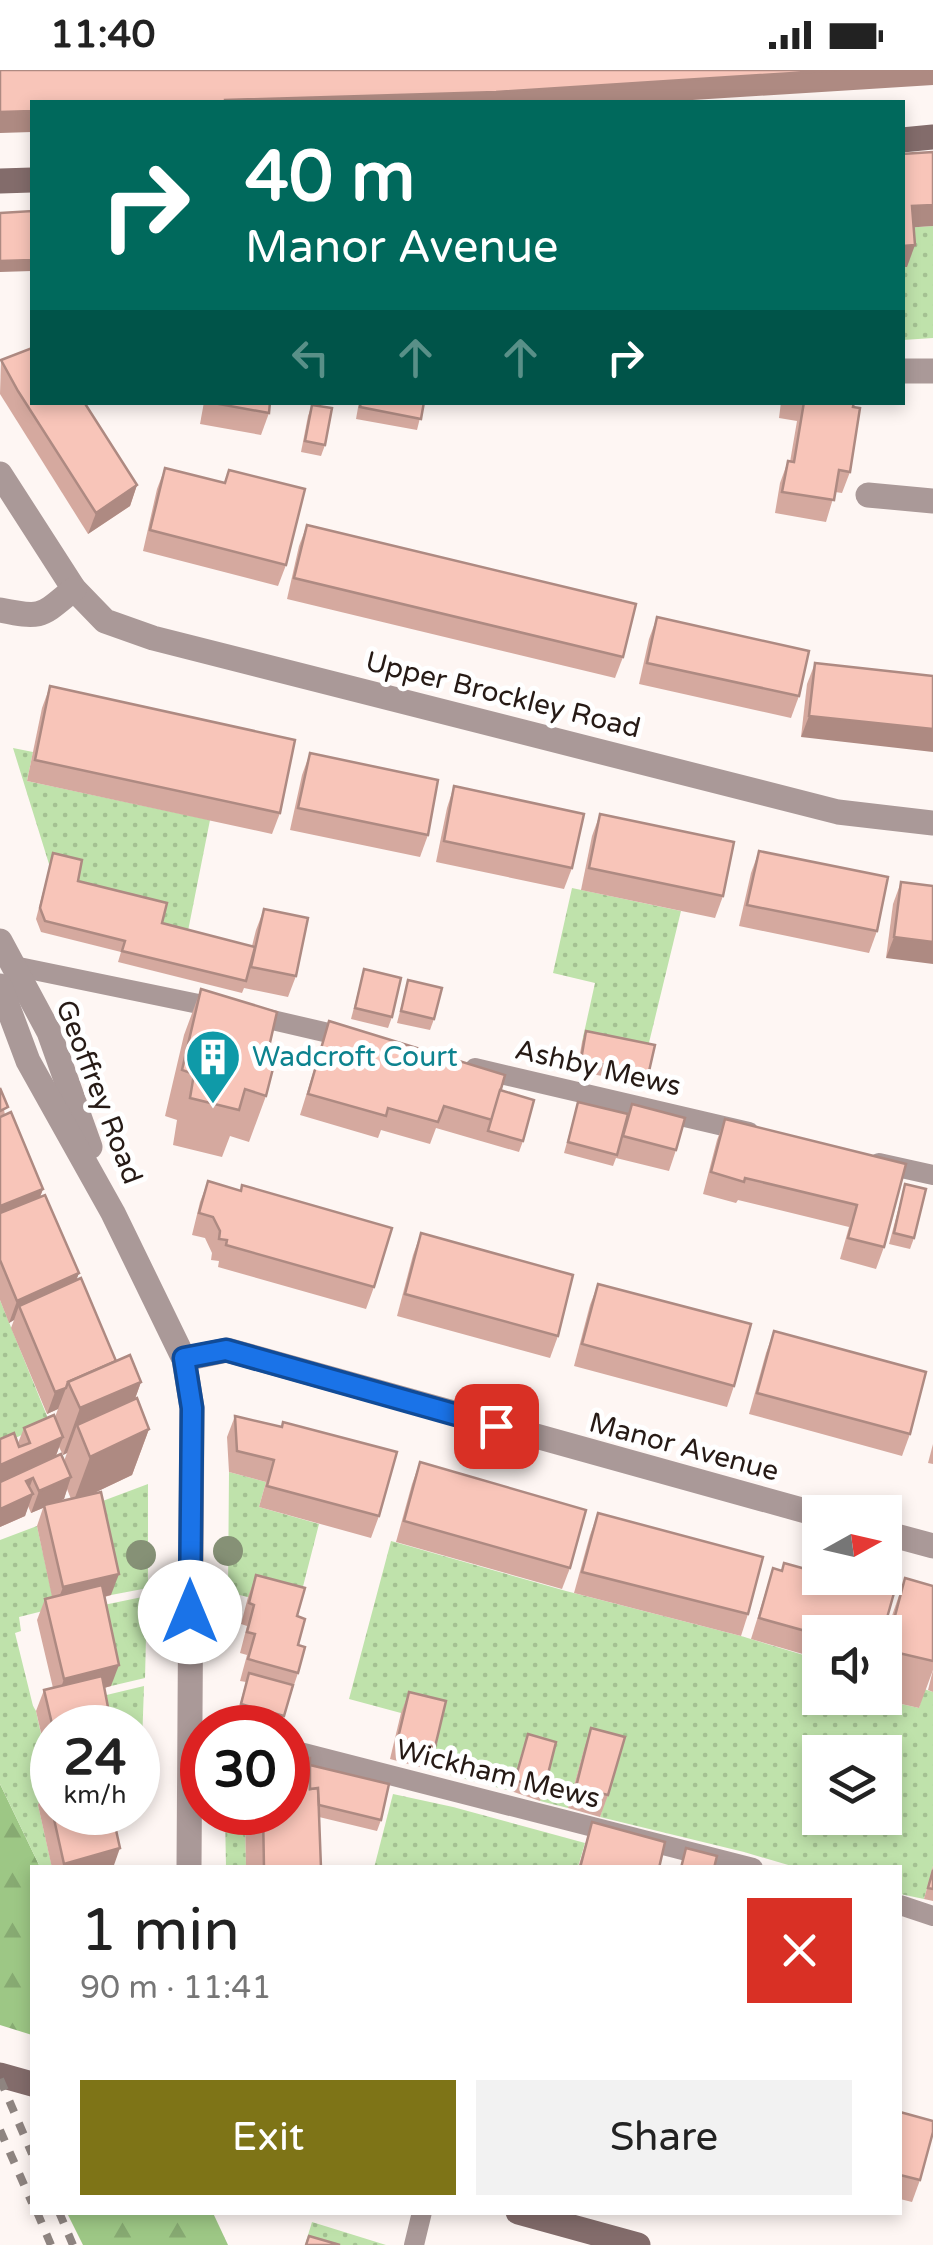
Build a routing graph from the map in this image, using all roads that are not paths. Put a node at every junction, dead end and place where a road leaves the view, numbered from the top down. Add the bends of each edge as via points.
1 (933, 137) edge
2 (905, 140) edge
3 (30, 180) edge
4 (0, 181) edge
5 (905, 371) edge
6 (933, 371) edge
7 (0, 474) edge
8 (868, 496) dead end
9 (933, 502) edge
10 (74, 589) junction
11 (0, 610) edge
12 (933, 823) edge
13 (0, 941) edge
14 (7, 976) edge
15 (368, 1042) edge
16 (464, 1065) edge
17 (774, 1138) edge
18 (852, 1156) edge
19 (933, 1175) edge
20 (184, 1358) junction
21 (802, 1511) edge
22 (902, 1538) edge
23 (933, 1546) edge
24 (196, 1705) edge
25 (310, 1755) edge
26 (191, 1835) edge
27 (189, 1865) edge
28 (741, 1865) edge
29 (902, 1907) edge
30 (933, 1916) edge
31 (0, 2075) edge
32 (30, 2083) edge
33 (421, 2215) edge
34 (529, 2215) edge
35 (414, 2245) edge
36 (638, 2245) edge

1 - 2 street
3 - 4 street
5 - 6 street
7 - 10 street, Upper Brockley Road
8 - 9 street
10 - 11 street via 33,616
10 - 12 street, Upper Brockley Road via 105,621 153,638 838,812
13 - 14 street, Geoffrey Road
14 - 15 lane via 252,1015
14 - 20 street, Geoffrey Road via 56,1048 113,1213
16 - 17 lane, Ashby Mews
18 - 19 lane
20 - 21 street, Manor Avenue via 226,1350
20 - 24 street, Geoffrey Road via 192,1408
22 - 23 street
25 - 28 lane, Wickham Mews
26 - 27 street, Geoffrey Road
29 - 30 lane
31 - 32 street
33 - 35 lane
34 - 36 street

